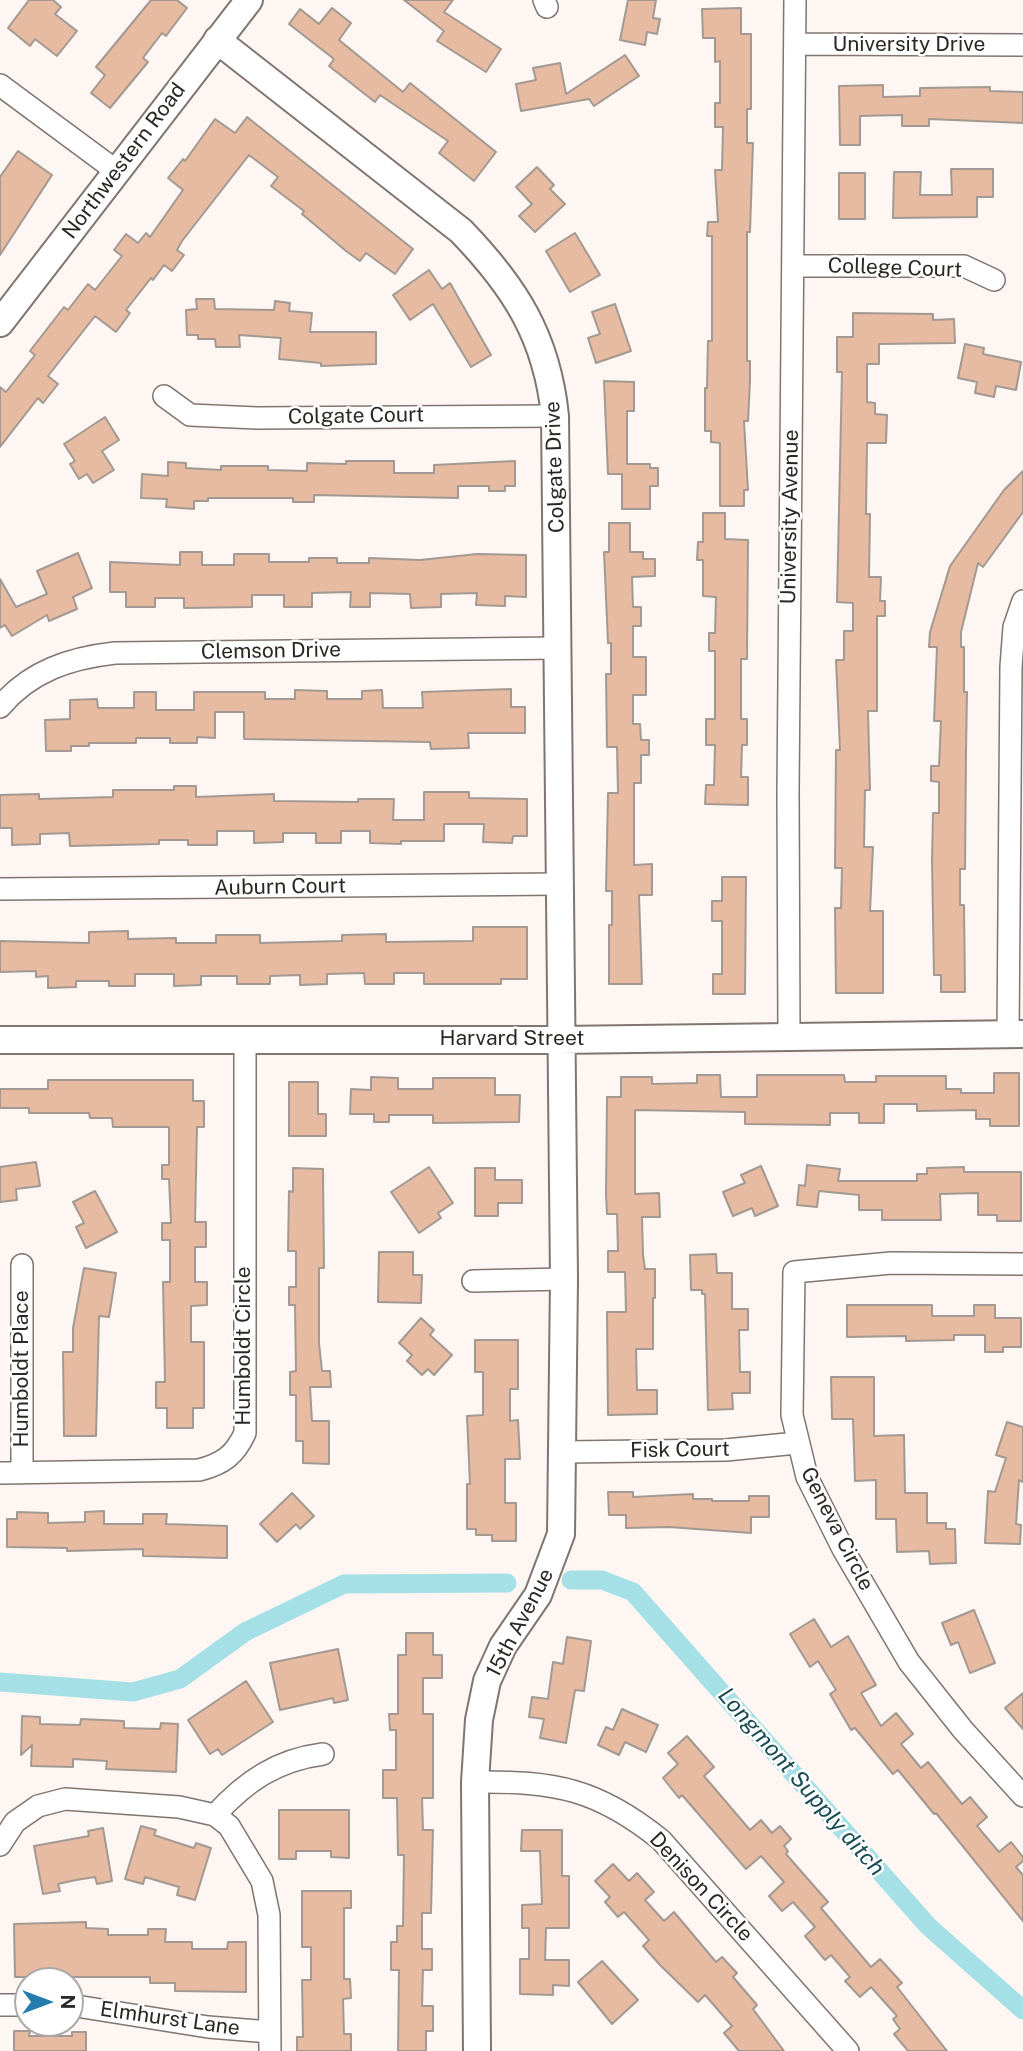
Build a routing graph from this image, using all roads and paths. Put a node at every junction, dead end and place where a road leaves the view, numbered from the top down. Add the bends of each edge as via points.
1 (249, 0) edge
2 (795, 0) edge
3 (217, 40) junction
4 (796, 44) junction
5 (1023, 45) edge
6 (0, 85) edge
7 (115, 170) junction
8 (793, 265) junction
9 (994, 281) dead end
10 (0, 323) edge
11 (164, 396) dead end
12 (555, 416) junction
13 (1023, 601) edge
14 (559, 648) junction
15 (0, 707) edge
16 (560, 884) junction
17 (0, 889) edge
18 (1016, 1034) edge
19 (789, 1035) junction
20 (245, 1039) junction
21 (0, 1040) edge
22 (559, 1040) junction
23 (1023, 1264) edge
24 (22, 1265) dead end
25 (564, 1279) junction
26 (473, 1281) dead end
27 (797, 1443) junction
28 (564, 1451) junction
29 (0, 1472) edge
30 (22, 1473) junction
31 (323, 1754) dead end
32 (475, 1782) junction
33 (1023, 1797) edge
34 (215, 1815) junction
35 (0, 1845) edge
36 (84, 2007) edge
37 (270, 2042) edge
38 (477, 2051) edge
39 (848, 2051) edge

1 - 3 street, Northwestern Road
2 - 4 street, University Avenue
3 - 7 street, Northwestern Road
3 - 12 street, Colgate Drive via 461,231 496,267 543,349
4 - 5 street, University Drive
4 - 8 street, University Avenue
6 - 7 street
7 - 10 street, Northwestern Road
8 - 9 street, College Court via 964,266
8 - 19 street, University Avenue
11 - 12 street, Colgate Court via 190,415
12 - 14 street, Colgate Drive
13 - 18 street via 1014,628 1011,667
14 - 15 street, Clemson Drive via 86,656 49,668 15,688
14 - 16 street, Colgate Drive
16 - 17 street, Auburn Court
16 - 22 street, Colgate Drive
18 - 19 street, Harvard Street
19 - 22 street, Harvard Street
20 - 21 street, Harvard Street
20 - 22 street, Harvard Street
20 - 30 street, Humboldt Circle via 245,1433 237,1450 220,1465 199,1470
22 - 25 street, 15th Avenue
23 - 27 street, Geneva Circle via 891,1263 794,1272 792,1415
24 - 30 street, Humboldt Place
25 - 26 street
25 - 28 street, 15th Avenue
27 - 28 street, Fisk Court via 726,1450
27 - 33 street, Geneva Circle via 807,1477 843,1549 909,1662
28 - 32 street, 15th Avenue via 561,1534 538,1595 503,1646 487,1681
29 - 30 street, Humboldt Circle
31 - 34 street via 271,1768 240,1788
32 - 38 street, 15th Avenue
32 - 39 street, Denison Circle via 551,1784 592,1796 629,1814 661,1840
34 - 35 street via 179,1807 65,1799 38,1806 15,1822
34 - 37 street via 229,1826 262,1881 269,1915
36 - 37 street, Elmhurst Lane

